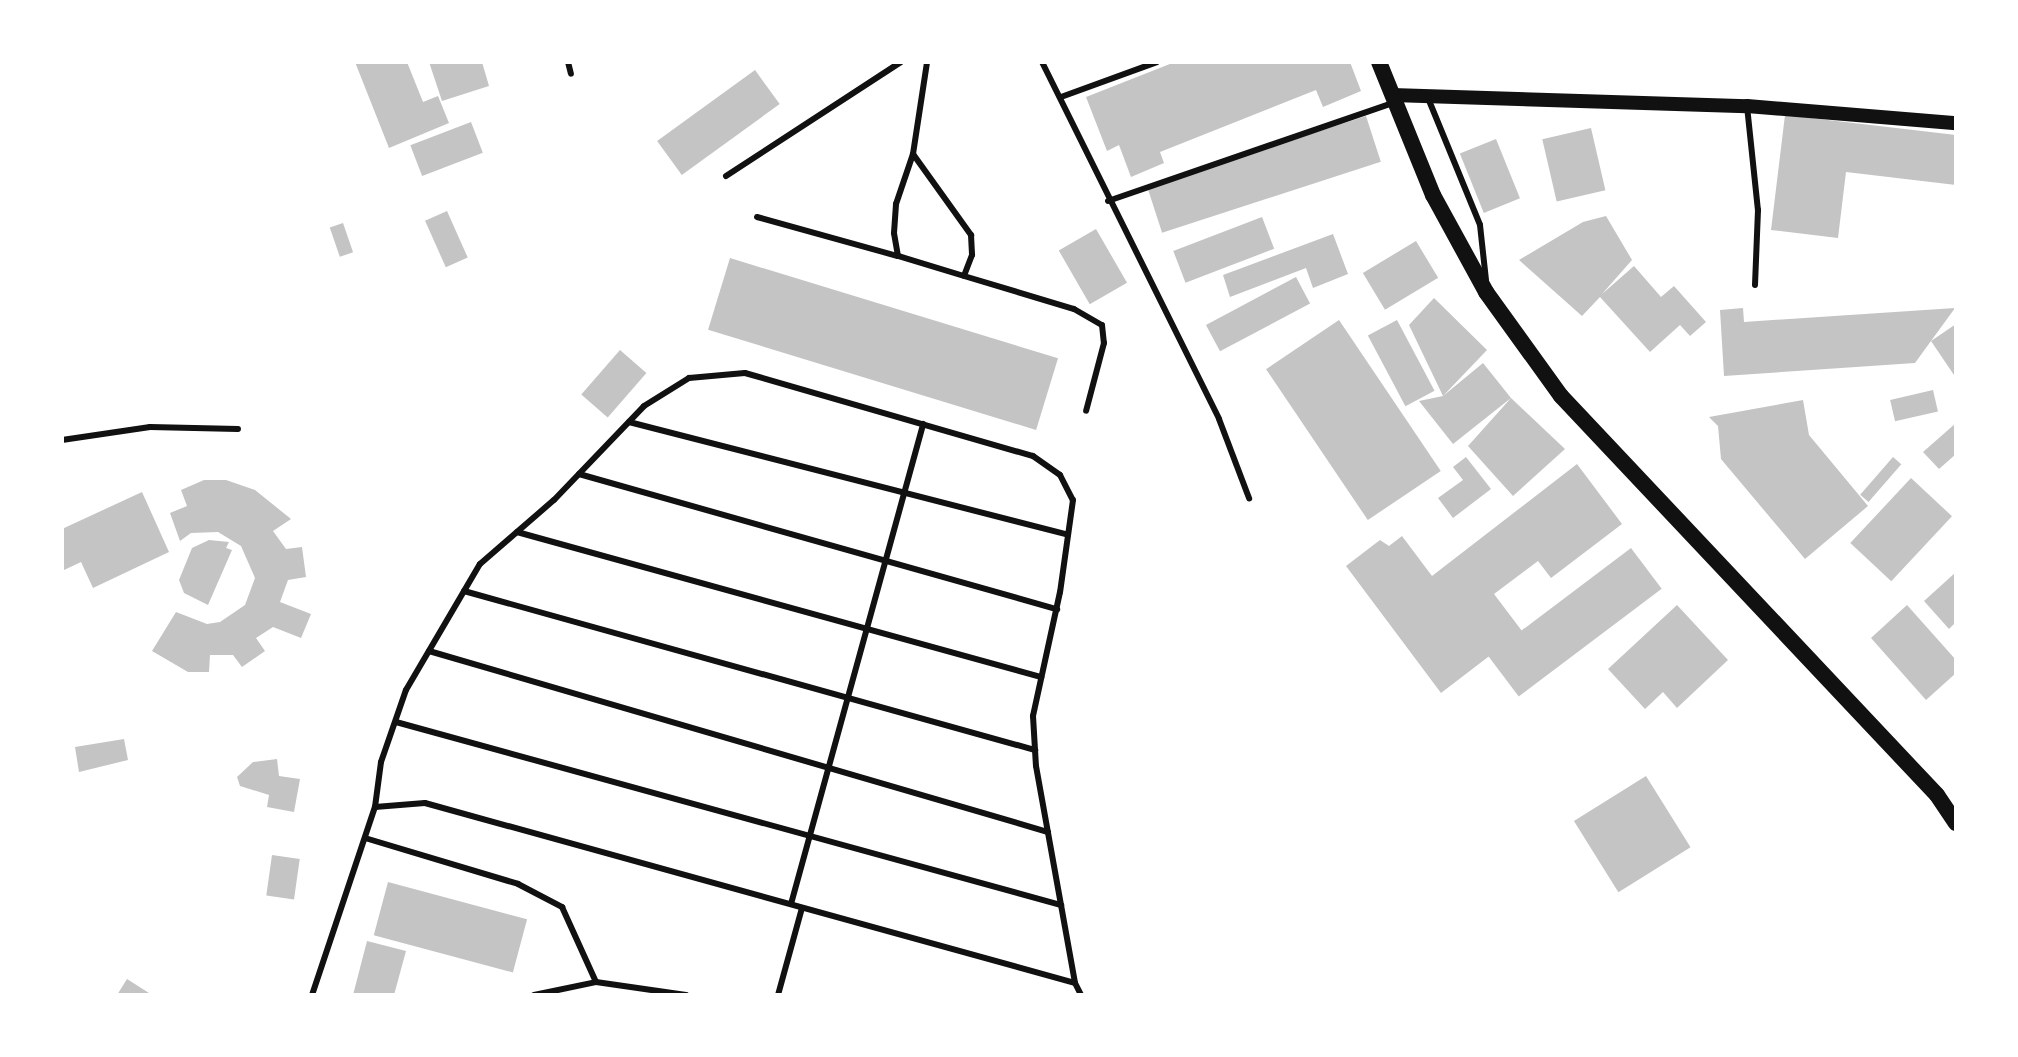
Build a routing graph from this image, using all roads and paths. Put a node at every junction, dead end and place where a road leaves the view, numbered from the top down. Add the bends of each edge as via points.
1 (568, 62) edge
2 (901, 62) edge
3 (927, 62) edge
4 (1042, 62) edge
5 (1157, 62) edge
6 (1379, 62) edge
7 (571, 74) dead end
8 (1427, 94) junction
9 (1061, 97) junction
10 (1393, 98) junction
11 (1747, 106) junction
12 (1956, 123) edge
13 (913, 154) junction
14 (726, 176) dead end
15 (1108, 201) junction
16 (757, 217) dead end
17 (898, 256) junction
18 (964, 276) junction
19 (1755, 285) dead end
20 (1486, 292) junction
21 (1086, 411) dead end
22 (629, 422) junction
23 (923, 424) junction
24 (238, 429) dead end
25 (62, 440) edge
26 (579, 474) junction
27 (904, 493) junction
28 (1249, 498) dead end
29 (517, 532) junction
30 (1068, 535) junction
31 (886, 557) junction
32 (464, 591) junction
33 (1057, 609) junction
34 (867, 626) junction
35 (429, 651) junction
36 (1041, 677) junction
37 (848, 697) junction
38 (396, 722) junction
39 (1035, 750) junction
40 (829, 768) junction
41 (375, 807) junction
42 (1956, 823) edge
43 (1048, 833) junction
44 (810, 837) junction
45 (365, 838) junction
46 (791, 904) junction
47 (1061, 905) junction
48 (802, 908) junction
49 (596, 982) junction
50 (1075, 983) junction
51 (312, 995) edge
52 (534, 995) edge
53 (686, 995) edge
54 (778, 995) edge
55 (1081, 995) edge

1 - 7 lane
2 - 14 lane
3 - 13 lane
4 - 9 lane
5 - 9 lane
6 - 10 main road
8 - 10 street
8 - 11 street
8 - 20 lane via 1480,225
9 - 15 lane
10 - 15 lane
10 - 20 main road via 1433,195
11 - 12 street
11 - 19 lane via 1758,210
13 - 17 lane via 896,204
13 - 18 lane via 971,235 972,255
15 - 28 lane via 1219,419
16 - 17 lane
17 - 18 lane
18 - 21 lane via 1074,309 1102,325 1104,343
20 - 42 main road via 1561,396 1937,795
22 - 23 lane via 689,378 745,373
22 - 26 lane
22 - 27 lane
23 - 27 lane
23 - 30 lane via 1033,456 1060,475 1073,500
24 - 25 lane via 150,427
26 - 29 lane
26 - 31 lane
27 - 30 lane
27 - 31 lane
29 - 32 lane via 480,564
29 - 34 lane
30 - 33 lane
31 - 33 lane
31 - 34 lane
32 - 35 lane
32 - 37 lane
33 - 36 lane
34 - 36 lane
34 - 37 lane
35 - 38 lane
35 - 40 lane
36 - 39 lane via 1033,716
37 - 39 lane
37 - 40 lane
38 - 41 lane via 381,762
38 - 44 lane
39 - 43 lane
40 - 43 lane
40 - 44 lane
41 - 45 lane
41 - 46 lane via 425,803 470,813
43 - 47 lane
44 - 46 lane
44 - 47 lane
45 - 49 lane via 518,884 562,907
45 - 51 lane
46 - 48 lane
47 - 50 lane
48 - 50 lane
48 - 54 lane
49 - 52 lane
49 - 53 lane
50 - 55 lane

